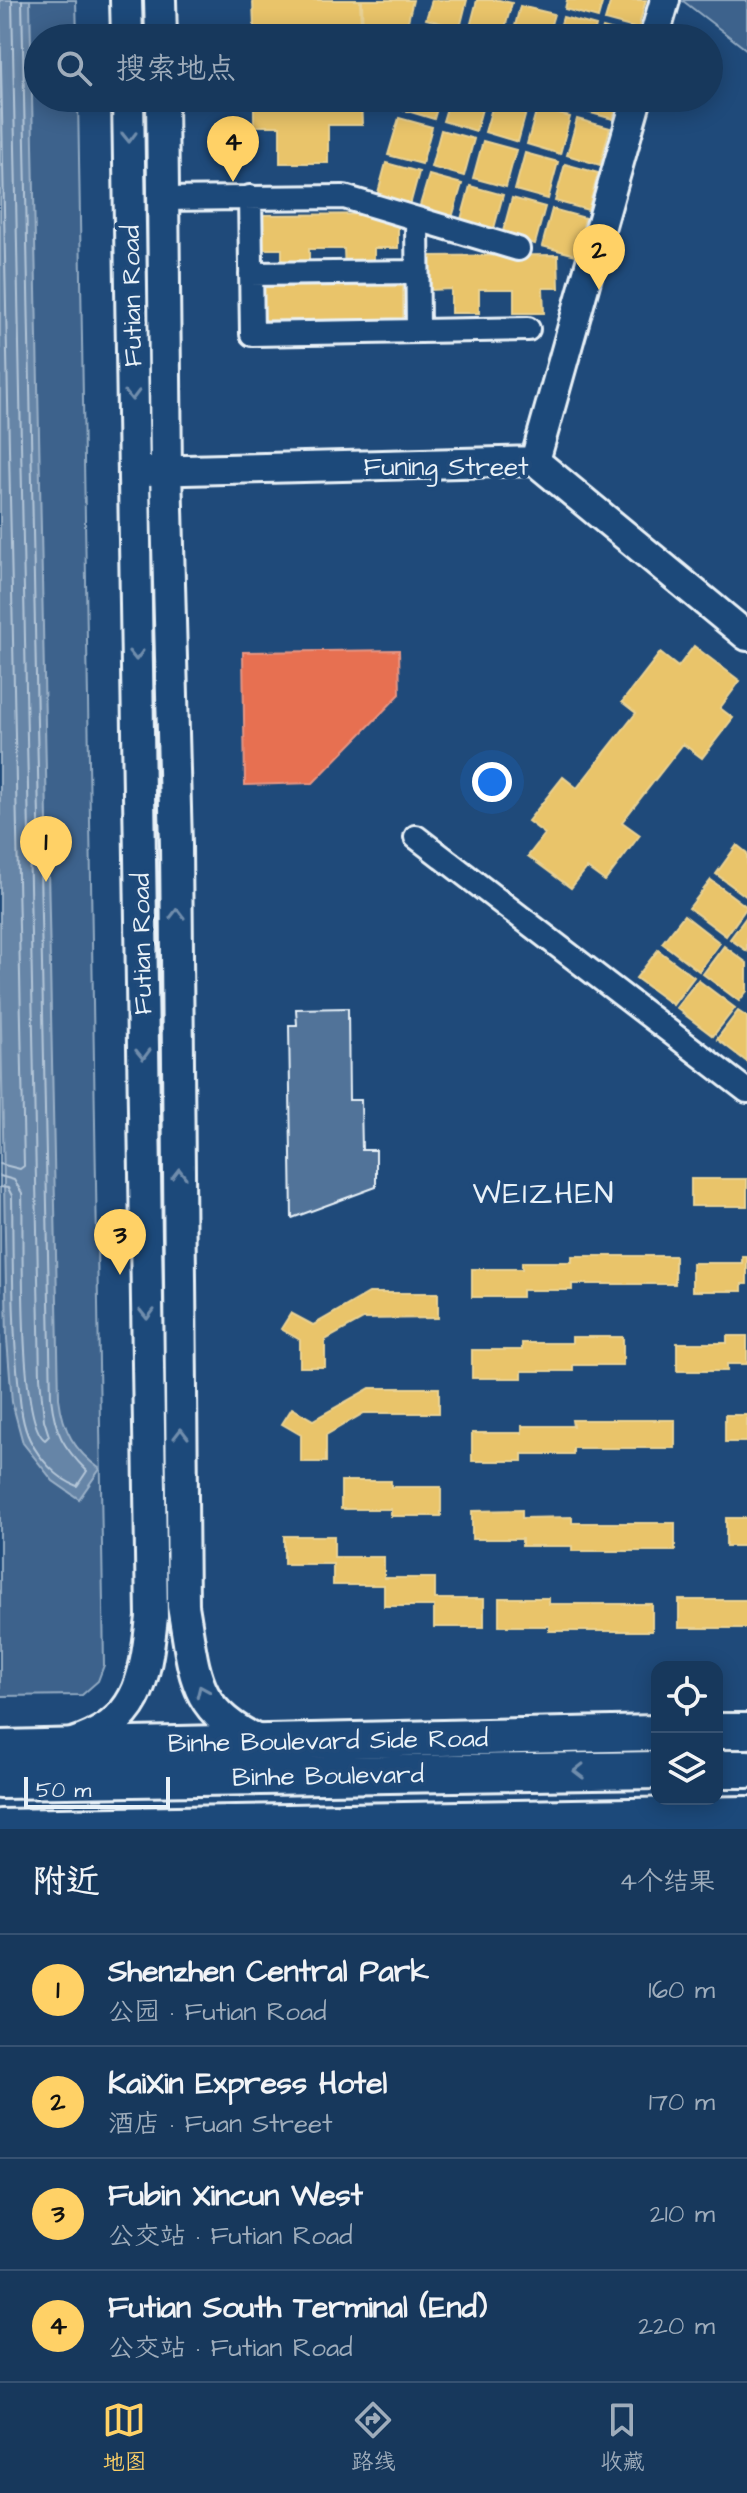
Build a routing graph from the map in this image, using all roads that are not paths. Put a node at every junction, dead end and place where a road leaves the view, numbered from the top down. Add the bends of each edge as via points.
1 (126, 0) edge
2 (160, 0) edge
3 (665, 0) edge
4 (127, 24) edge
5 (161, 24) edge
6 (658, 24) edge
7 (128, 112) edge
8 (162, 112) edge
9 (633, 112) edge
10 (250, 197) junction
11 (163, 199) junction
12 (417, 219) junction
13 (518, 249) dead end
14 (417, 272) junction
15 (251, 274) junction
16 (528, 329) dead end
17 (418, 331) junction
18 (535, 461) junction
19 (166, 470) junction
20 (132, 471) junction
21 (747, 636) edge
22 (416, 837) dead end
23 (747, 1091) edge
24 (723, 1731) edge
25 (747, 1731) edge
26 (651, 1733) edge
27 (258, 1741) junction
28 (64, 1747) junction
29 (0, 1748) edge
30 (723, 1769) edge
31 (747, 1769) edge
32 (651, 1770) edge
33 (0, 1780) edge
34 (747, 1815) edge
35 (700, 1816) junction
36 (0, 1828) edge
37 (625, 1829) edge

1 - 4 main road
2 - 5 main road
3 - 6 street
7 -> 20 main road, Futian Road
8 - 11 main road, Futian Road
9 - 18 street
10 - 11 street
10 - 12 street via 344,197
10 - 15 street
11 - 19 main road, Futian Road
12 - 13 street
12 - 14 street
14 - 15 street
14 - 17 street
15 - 17 street via 252,334
16 - 17 street
18 - 19 street, Funing Street
18 - 21 street, Funing Street
19 - 20 street, Funing Street
27 -> 19 main road, Futian Road via 235,1730 205,1701 183,1606 176,825
20 -> 28 main road, Futian Road via 152,1617 145,1668 131,1704 104,1731
22 - 23 street
24 - 25 main road
26 - 27 main road, Binhe Boulevard Side Road
27 - 28 main road, Binhe Boulevard Side Road
28 - 29 main road, Binhe Boulevard Side Road
30 - 31 highway
32 -> 33 highway, Binhe Boulevard
34 - 35 highway, Binhe Boulevard
35 - 36 highway, Binhe Boulevard
35 - 37 highway

